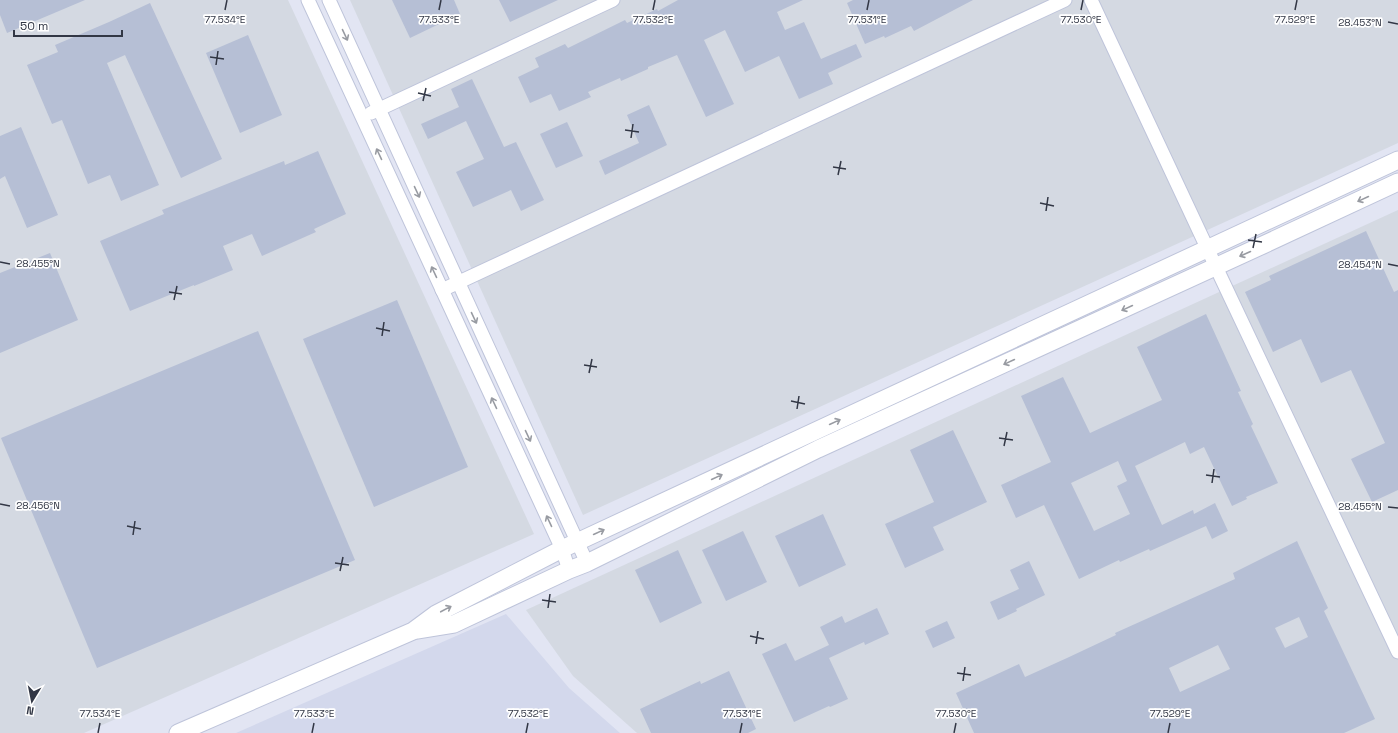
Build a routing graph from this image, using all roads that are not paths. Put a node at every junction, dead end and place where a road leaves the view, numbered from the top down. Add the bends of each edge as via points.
1 (308, 0) edge
2 (329, 0) edge
3 (613, 0) edge
4 (1065, 0) edge
5 (1091, 0) edge
6 (591, 5) edge
7 (379, 110) junction
8 (362, 117) junction
9 (1398, 160) edge
10 (1398, 182) edge
11 (1207, 249) junction
12 (1216, 267) junction
13 (458, 282) junction
14 (442, 290) junction
15 (569, 545) junction
16 (587, 563) junction
17 (569, 570) junction
18 (413, 630) junction
19 (1398, 652) edge
20 (178, 733) edge

1 - 8 street
2 -> 7 street
3 - 6 street
4 - 13 street
5 - 11 street
6 - 7 street
7 - 8 street
7 -> 13 street
14 -> 8 street
9 - 11 street
10 -> 12 street
11 - 12 street
15 -> 11 street
12 -> 16 street via 818,449
12 - 19 street
13 - 14 street
13 -> 15 street
15 -> 14 street
15 - 16 street
15 - 17 street
18 -> 15 street via 436,614
16 - 17 street
17 - 18 street via 454,624
18 - 20 street

